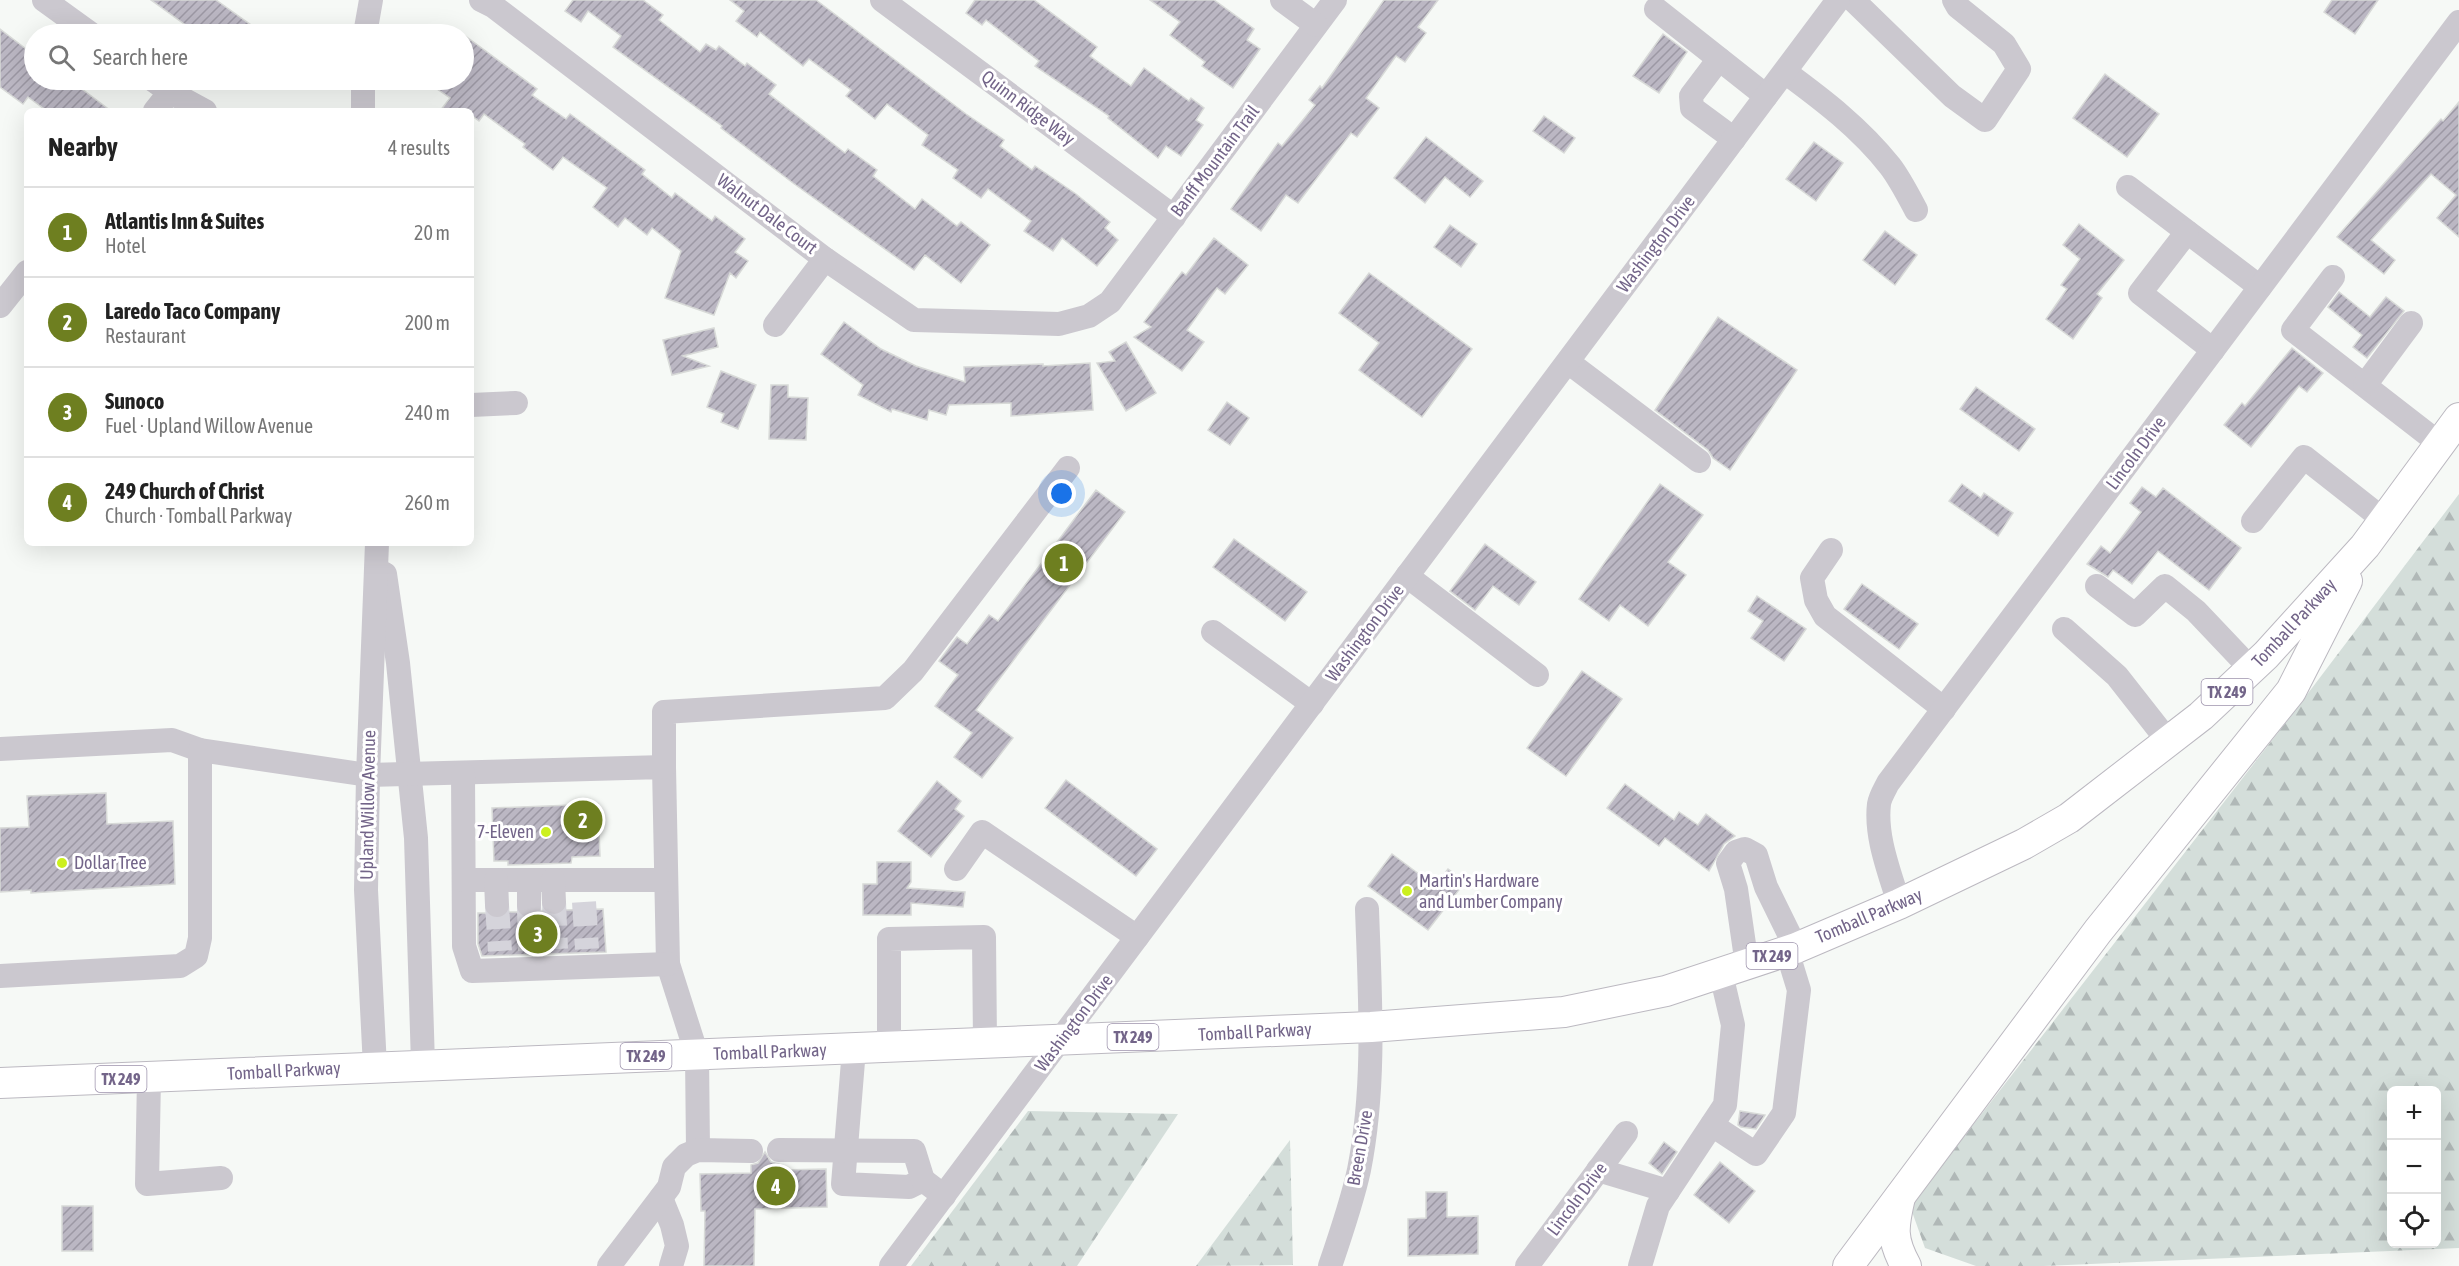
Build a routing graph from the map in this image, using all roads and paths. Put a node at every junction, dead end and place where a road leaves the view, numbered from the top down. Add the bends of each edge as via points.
1 (44, 0) edge
2 (371, 0) edge
3 (481, 0) edge
4 (882, 0) edge
5 (1282, 0) edge
6 (1335, 0) edge
7 (1838, 0) edge
8 (1853, 0) edge
9 (1954, 0) edge
10 (1656, 9) dead end
11 (2459, 22) edge
12 (77, 24) edge
13 (367, 24) edge
14 (1316, 25) junction
15 (1719, 59) junction
16 (1785, 72) junction
17 (160, 90) edge
18 (168, 90) edge
19 (363, 90) edge
20 (1767, 96) junction
21 (156, 108) edge
22 (201, 108) edge
23 (363, 108) edge
24 (1734, 139) junction
25 (2127, 187) dead end
26 (1916, 210) dead end
27 (1174, 217) junction
28 (2187, 232) junction
29 (825, 259) junction
30 (24, 276) edge
31 (2333, 277) dead end
32 (2260, 286) junction
33 (0, 306) edge
34 (1089, 316) joint
35 (2411, 323) dead end
36 (775, 325) dead end
37 (2213, 350) junction
38 (1568, 362) junction
39 (2365, 385) junction
40 (516, 403) dead end
41 (474, 405) edge
42 (2459, 418) edge
43 (2440, 444) junction
44 (1699, 461) dead end
45 (1068, 468) dead end
46 (2384, 520) junction
47 (2253, 521) dead end
48 (379, 546) edge
49 (379, 546) edge
50 (2365, 546) junction
51 (1831, 550) dead end
52 (1407, 576) junction
53 (2097, 586) dead end
54 (2064, 629) dead end
55 (1213, 632) dead end
56 (2251, 669) junction
57 (1538, 675) dead end
58 (1312, 704) junction
59 (1944, 709) junction
60 (2168, 741) junction
61 (0, 749) edge
62 (200, 750) junction
63 (664, 767) junction
64 (410, 774) junction
65 (463, 774) junction
66 (368, 775) junction
67 (956, 870) dead end
68 (464, 880) junction
69 (496, 880) junction
70 (529, 880) junction
71 (666, 880) junction
72 (1899, 904) junction
73 (497, 905) tunnel mouth
74 (529, 905) tunnel mouth
75 (1367, 909) dead end
76 (1137, 937) junction
77 (1791, 949) junction
78 (668, 964) junction
79 (1734, 969) junction
80 (0, 976) edge
81 (1371, 1027) junction
82 (1060, 1041) junction
83 (985, 1043) junction
84 (889, 1047) junction
85 (854, 1049) junction
86 (697, 1055) junction
87 (423, 1064) junction
88 (375, 1067) junction
89 (149, 1078) junction
90 (0, 1083) edge
91 (1712, 1125) junction
92 (1626, 1133) dead end
93 (698, 1150) junction
94 (779, 1150) dead end
95 (847, 1150) junction
96 (751, 1151) dead end
97 (1598, 1170) junction
98 (221, 1178) dead end
99 (923, 1180) junction
100 (1668, 1191) junction
101 (1901, 1194) junction
102 (944, 1196) junction
103 (660, 1198) junction
104 (609, 1266) edge
105 (671, 1266) edge
106 (891, 1266) edge
107 (1330, 1266) edge
108 (1527, 1266) edge
109 (1640, 1266) edge
110 (1848, 1266) edge
111 (1906, 1266) edge

1 - 12 street
2 - 13 street
3 - 29 street, Walnut Dale Court
4 - 27 street, Quinn Ridge Way
5 - 14 street
6 - 14 street, Banff Mountain Trail
7 - 16 street, Washington Drive
8 - 9 street via 1952,96 1985,120 2019,69 2004,44
10 - 15 street
11 - 32 street, Lincoln Drive
14 - 27 street, Banff Mountain Trail
15 - 20 street
15 - 24 street via 1691,96 1692,108
16 - 20 street, Washington Drive
16 - 26 street via 1863,135 1891,167
17 - 21 street
18 - 22 street
19 - 23 street
20 - 24 street, Washington Drive
24 - 38 street, Washington Drive
25 - 28 street
27 - 34 street, Banff Mountain Trail via 1110,302
28 - 32 street
28 - 37 street via 2140,293
29 - 34 street, Walnut Dale Court via 914,320 1059,324
29 - 36 street
30 - 33 street
31 - 39 street via 2293,330
32 - 37 street, Lincoln Drive
35 - 39 street
37 - 59 street, Lincoln Drive
38 - 44 street
38 - 52 street, Washington Drive
39 - 43 street
40 - 41 street
42 - 43 main road, TX 249
43 - 46 main road, TX 249
45 - 63 street via 913,671 885,698 664,712
46 - 47 street via 2304,457
46 - 50 main road, TX 249
48 - 64 street, Upland Willow Avenue
49 - 66 street, Upland Willow Avenue
50 - 56 main road, Tomball Parkway / TX 249
50 - 101 main road via 2291,691 2098,931
51 - 59 street via 1812,578 1816,600 1825,616
52 - 57 street
52 - 58 street, Washington Drive
53 - 56 street via 2135,615 2165,586 2196,611
54 - 60 street via 2117,676
55 - 58 street
56 - 60 main road, Tomball Parkway / TX 249
58 - 76 street, Washington Drive
59 - 72 street, Lincoln Drive via 1888,783 1880,802 1881,839
60 - 72 main road, Tomball Parkway / TX 249 via 2069,818
61 - 62 street via 172,740
62 - 66 street
62 - 80 street via 201,922 196,956 180,966
63 - 65 street
63 - 71 street
64 - 65 street
64 - 66 street
64 - 87 street, Upland Willow Avenue via 416,838
65 - 68 street
66 - 88 street, Upland Willow Avenue via 366,890
67 - 76 street via 982,832
68 - 69 street
68 - 78 street via 465,946 472,971 500,961 588,958
69 - 70 street
69 - 73 street
70 - 71 street via 554,891
70 - 74 street
71 - 78 street
72 - 77 main road, Tomball Parkway / TX 249
75 - 81 street, Breen Drive
76 - 82 street, Washington Drive
77 - 79 main road, Tomball Parkway / TX 249
77 - 79 street via 1756,855 1745,849 1736,852 1728,863 1736,889
77 - 91 street via 1800,990 1784,1113 1756,1154
78 - 86 street
79 - 81 main road, Tomball Parkway / TX 249 via 1666,991 1564,1012
79 - 91 street via 1725,1105
81 - 82 main road, Tomball Parkway / TX 249
81 - 107 street, Breen Drive via 1367,1116 1359,1169
82 - 83 main road, Tomball Parkway / TX 249
82 - 102 street, Washington Drive
83 - 84 main road, Tomball Parkway / TX 249
83 - 84 street via 984,937 889,939
84 - 85 main road, Tomball Parkway / TX 249
85 - 86 main road, Tomball Parkway / TX 249
85 - 95 street
86 - 87 main road, Tomball Parkway / TX 249
86 - 93 street
87 - 88 main road, Tomball Parkway / TX 249
88 - 89 main road, Tomball Parkway / TX 249
89 - 90 main road, Tomball Parkway / TX 249
89 - 98 street via 147,1184
91 - 100 street
92 - 97 street, Lincoln Drive
93 - 96 street
93 - 103 street via 674,1167 669,1187
94 - 95 street
95 - 99 street via 914,1151
95 - 99 street via 843,1184 909,1187
97 - 100 street
97 - 108 street, Lincoln Drive
99 - 102 street
100 - 109 street via 1658,1206
101 - 110 main road
101 - 111 main road via 1893,1227 1896,1249
102 - 106 street, Washington Drive
103 - 104 street
103 - 105 street via 677,1246

